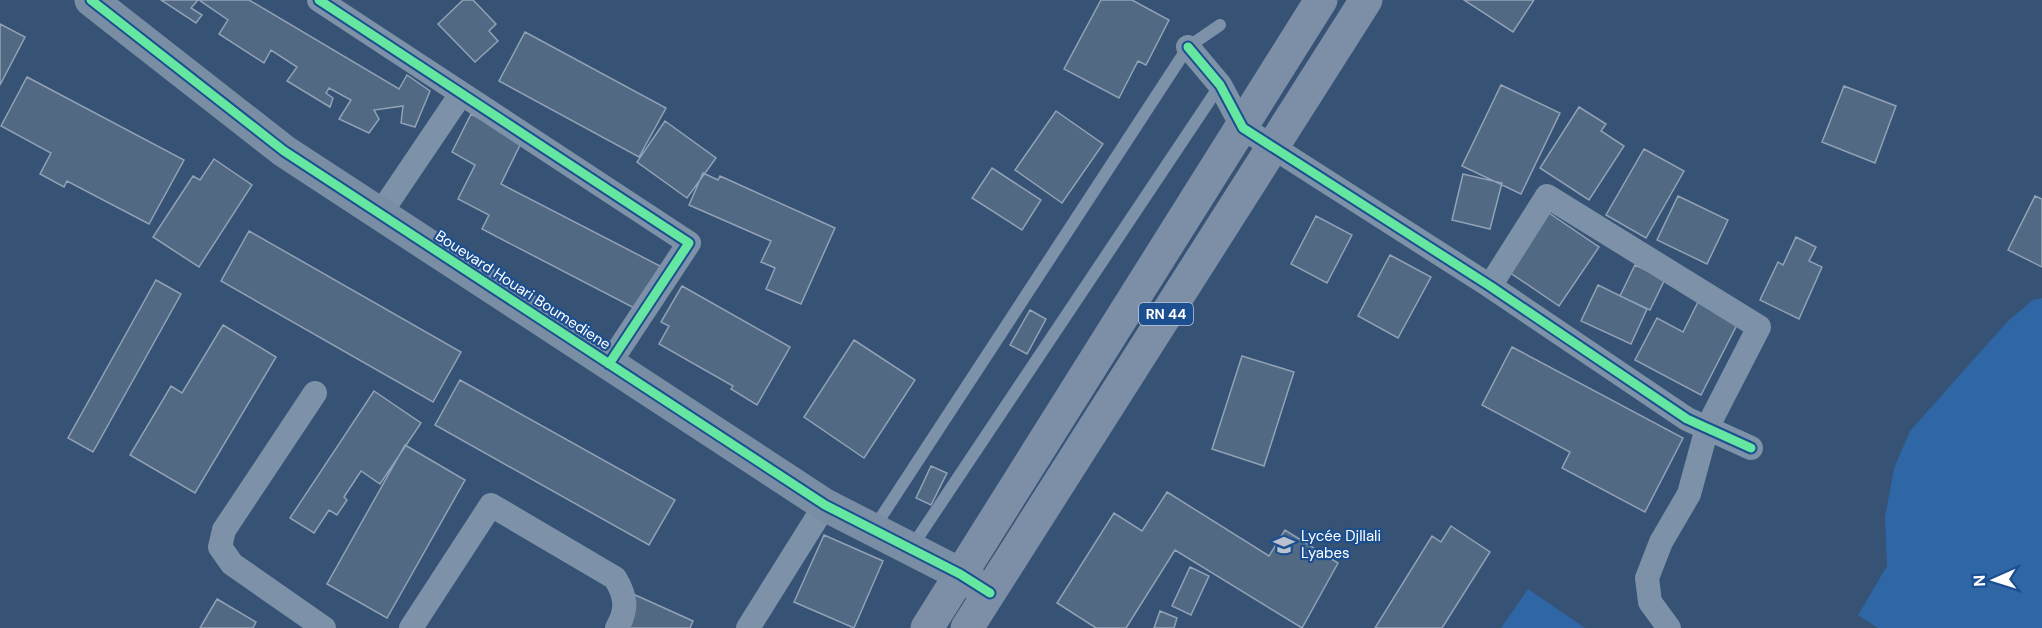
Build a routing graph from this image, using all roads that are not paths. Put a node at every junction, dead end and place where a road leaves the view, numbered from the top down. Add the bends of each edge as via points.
1 (91, 0) edge
2 (319, 0) edge
3 (1321, 0) edge
4 (1366, 0) edge
5 (1220, 25) dead end
6 (1188, 46) junction
7 (1220, 85) junction
8 (461, 94) junction
9 (1243, 128) junction
10 (1273, 147) junction
11 (381, 214) junction
12 (1490, 286) junction
13 (609, 364) junction
14 (315, 393) dead end
15 (1707, 428) junction
16 (1751, 448) dead end
17 (825, 505) junction
18 (872, 530) junction
19 (910, 550) junction
20 (960, 574) junction
21 (990, 593) junction
22 (324, 628) edge
23 (411, 628) edge
24 (616, 628) edge
25 (748, 628) edge
26 (927, 628) edge
27 (967, 628) edge
28 (1669, 628) edge

1 - 11 street, Bouevard Houari Boumediene via 284,150
2 - 8 street
3 - 9 main road, RN 44
4 - 10 main road, RN 44
5 - 6 lane
6 - 7 street
6 - 18 lane
7 - 9 street
7 - 19 lane
8 - 11 street
8 - 13 street via 688,243
9 - 10 street
9 - 20 main road, RN 44
10 - 12 street
10 - 21 main road, RN 44
11 - 13 street, Bouevard Houari Boumediene
12 - 15 street via 1687,419
12 - 15 street via 1546,196 1759,327
13 - 17 street, Bouevard Houari Boumediene
14 - 22 street via 224,530 220,547 232,564
15 - 16 street
15 - 28 street via 1689,494 1661,542 1647,578 1650,602
17 - 18 street, Bouevard Houari Boumediene
17 - 25 street
18 - 19 street, Bouevard Houari Boumediene
19 - 20 street, Bouevard Houari Boumediene
20 - 21 street, Bouevard Houari Boumediene
20 - 26 main road, RN 44
21 - 27 main road, RN 44
23 - 24 street via 491,505 615,578 625,594 625,615

